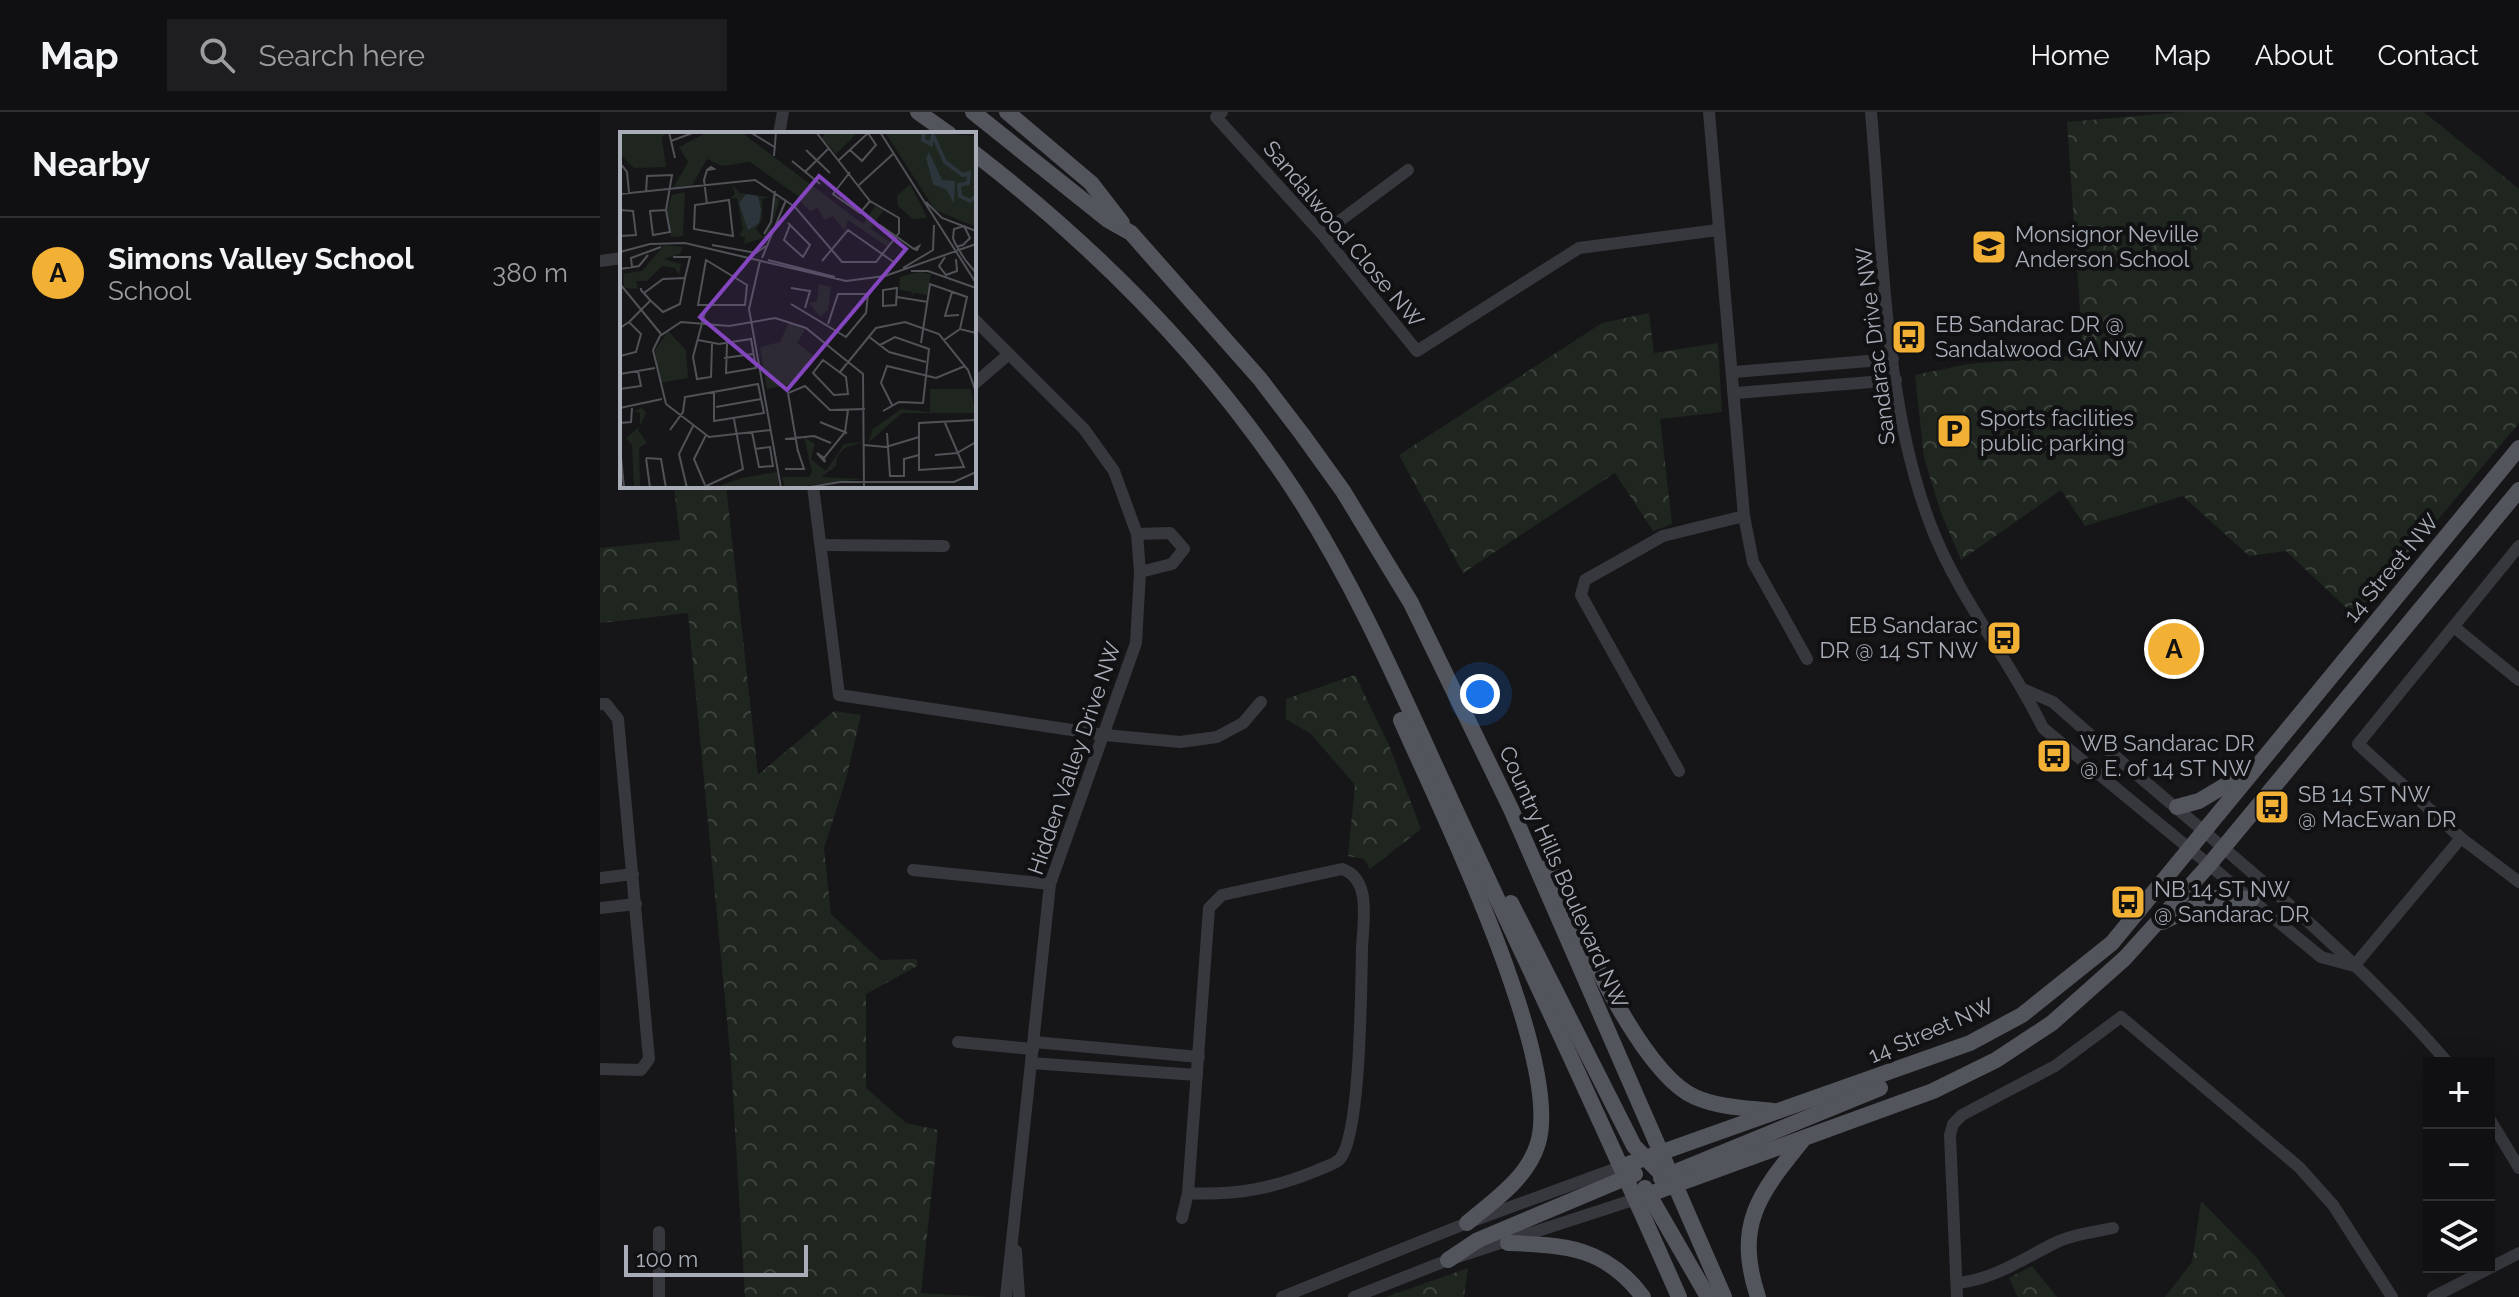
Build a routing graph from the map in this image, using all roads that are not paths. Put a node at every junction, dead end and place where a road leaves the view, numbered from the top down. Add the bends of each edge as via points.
1 (783, 112) edge
2 (918, 112) edge
3 (973, 112) edge
4 (1007, 112) edge
5 (1222, 112) edge
6 (1709, 112) edge
7 (1871, 112) edge
8 (779, 132) edge
9 (946, 132) edge
10 (976, 155) edge
11 (1408, 170) dead end
12 (1718, 230) junction
13 (1131, 233) junction
14 (1322, 234) junction
15 (620, 258) edge
16 (600, 261) edge
17 (976, 321) edge
18 (985, 329) junction
19 (976, 339) edge
20 (1009, 354) junction
21 (1893, 359) junction
22 (1734, 372) junction
23 (1896, 380) junction
24 (976, 382) edge
25 (1736, 393) junction
26 (2519, 448) edge
27 (813, 488) edge
28 (2519, 490) edge
29 (1744, 516) junction
30 (1137, 534) junction
31 (821, 545) junction
32 (944, 546) dead end
33 (2519, 546) edge
34 (1140, 572) junction
35 (1361, 610) junction
36 (2454, 627) junction
37 (1807, 659) dead end
38 (2519, 680) edge
39 (2025, 690) junction
40 (1261, 702) dead end
41 (600, 704) edge
42 (1105, 735) junction
43 (2255, 768) junction
44 (1679, 771) dead end
45 (2177, 807) junction
46 (1511, 809) junction
47 (2206, 831) junction
48 (2461, 838) junction
49 (2226, 847) junction
50 (2190, 850) junction
51 (2209, 865) junction
52 (913, 870) dead end
53 (633, 874) junction
54 (600, 878) edge
55 (2519, 882) edge
56 (1050, 884) junction
57 (2252, 899) junction
58 (636, 904) junction
59 (600, 908) edge
60 (2153, 926) junction
61 (2354, 966) junction
62 (958, 1042) dead end
63 (1970, 1043) junction
64 (1033, 1045) junction
65 (1199, 1057) junction
66 (2443, 1057) edge
67 (1031, 1063) junction
68 (600, 1069) edge
69 (1197, 1075) junction
70 (1779, 1112) junction
71 (2495, 1128) edge
72 (1803, 1140) junction
73 (1661, 1152) junction
74 (2519, 1168) edge
75 (1648, 1172) junction
76 (1188, 1193) junction
77 (1643, 1194) junction
78 (1182, 1218) dead end
79 (1014, 1220) junction
80 (1467, 1223) junction
81 (2113, 1228) dead end
82 (659, 1232) dead end
83 (1508, 1243) junction
84 (2519, 1253) edge
85 (1448, 1260) junction
86 (1958, 1283) junction
87 (659, 1297) edge
88 (1006, 1297) edge
89 (1019, 1297) edge
90 (1282, 1297) edge
91 (1354, 1297) edge
92 (1643, 1297) edge
93 (1679, 1297) edge
94 (1708, 1297) edge
95 (1724, 1297) edge
96 (1758, 1297) edge
97 (1957, 1297) edge
98 (2392, 1297) edge
99 (2433, 1297) edge

1 - 8 street
2 - 9 main road
3 - 13 main road, Country Hills Boulevard NW
4 - 13 main road via 1091,183
5 - 14 street, Sandalwood Close NW via 1216,117
6 - 12 street
7 - 21 street, Sandarac Drive NW
10 - 35 main road via 1064,226 1147,304 1293,489
11 - 14 street
12 - 14 street, Sandalwood Close NW via 1579,248 1417,351
12 - 22 street
13 - 46 main road, Country Hills Boulevard NW via 1260,379 1343,491 1411,603
15 - 16 street
17 - 18 street, Hidden Valley Drive NW
18 - 19 street
18 - 20 street, Hidden Valley Drive NW
20 - 24 street
20 - 30 street, Hidden Valley Drive NW via 1084,429 1114,471
21 - 22 street
21 - 23 street, Sandarac Drive NW
22 - 25 street
23 - 25 street
23 - 39 street, Sandarac Drive NW via 1909,460 1931,527 1967,603
25 - 29 street
26 - 43 main road, 14 Street NW
27 - 31 street
28 - 49 main road, 14 Street NW
29 - 37 street via 1753,562
29 - 44 street via 1663,536 1585,580 1581,595
30 - 34 street, Hidden Valley Drive NW
30 - 34 street via 1170,533 1184,549 1172,564
31 - 32 street
31 - 42 street via 839,695
33 - 36 street
34 - 42 street, Hidden Valley Drive NW via 1136,643
35 - 75 main road via 1408,685
35 - 80 main road via 1390,693 1476,893 1534,1053 1542,1110 1533,1157 1519,1177
36 - 38 street
36 - 48 street via 2358,744
39 - 45 street, Sandarac Drive NW via 2053,702
39 - 50 street, Sandarac Drive NW via 2043,728
40 - 42 street via 1243,723 1217,737 1180,742
41 - 53 street via 618,719
42 - 56 street, Hidden Valley Drive NW
43 - 45 main road via 2199,801
43 - 47 main road, 14 Street NW
45 - 47 street, Sandarac Drive NW
46 - 70 main road via 1531,832 1592,955 1654,1062 1693,1097
46 - 73 main road, Country Hills Boulevard NW
47 - 49 street, Sandarac Drive NW
47 - 50 main road, 14 Street NW
48 - 55 street
48 - 61 street
49 - 51 main road, 14 Street NW
49 - 61 street, Sandarac Drive NW
50 - 51 street, Sandarac Drive NW
50 - 63 main road, 14 Street NW via 2101,953 2022,1015
51 - 57 street, Sandarac Drive NW
51 - 60 main road, 14 Street NW
52 - 56 street
53 - 54 street
53 - 58 street
56 - 64 street, Hidden Valley Drive NW
57 - 60 main road via 2214,898
57 - 61 street, Sandarac Drive NW via 2321,957
58 - 59 street
58 - 68 street via 649,1059 641,1070
60 - 72 main road, 14 Street NW via 2052,1023 1996,1060 1933,1091
61 - 66 street via 2394,1000
62 - 64 street
63 - 70 main road, 14 Street NW
63 - 75 main road via 1891,1083
64 - 65 street
64 - 67 street, Hidden Valley Drive NW
65 - 69 street
65 - 76 street via 1209,908 1222,895 1342,869 1353,873 1362,883 1363,938 1348,1144 1339,1161 1283,1184 1224,1195
67 - 69 street
67 - 79 street, Hidden Valley Drive NW
69 - 76 street
70 - 73 main road, 14 Street NW
71 - 74 street
72 - 75 main road, 14 Street NW
72 - 96 main road via 1766,1183 1750,1224
73 - 75 main road, 14 Street NW
73 - 75 main road, Country Hills Boulevard NW
75 - 77 main road, 14 Street NW
75 - 77 main road, Country Hills Boulevard NW
75 - 80 street, 14 Street NW
75 - 85 main road via 1478,1240
75 - 95 main road, Country Hills Boulevard NW
76 - 78 street
77 - 83 street, 14 Street NW
77 - 93 main road, Country Hills Boulevard NW
77 - 94 main road
79 - 88 street, Hidden Valley Drive NW
79 - 89 street, Hidden Valley Drive NW
80 - 90 street, 14 Street NW
81 - 86 street via 2060,1240 2013,1267
82 - 87 street
83 - 85 street, 14 Street NW
83 - 92 main road via 1583,1251 1616,1268
84 - 99 street
85 - 91 street, 14 Street NW
86 - 97 street
86 - 98 street via 1953,1124 2055,1066 2121,1017 2299,1167 2333,1205

